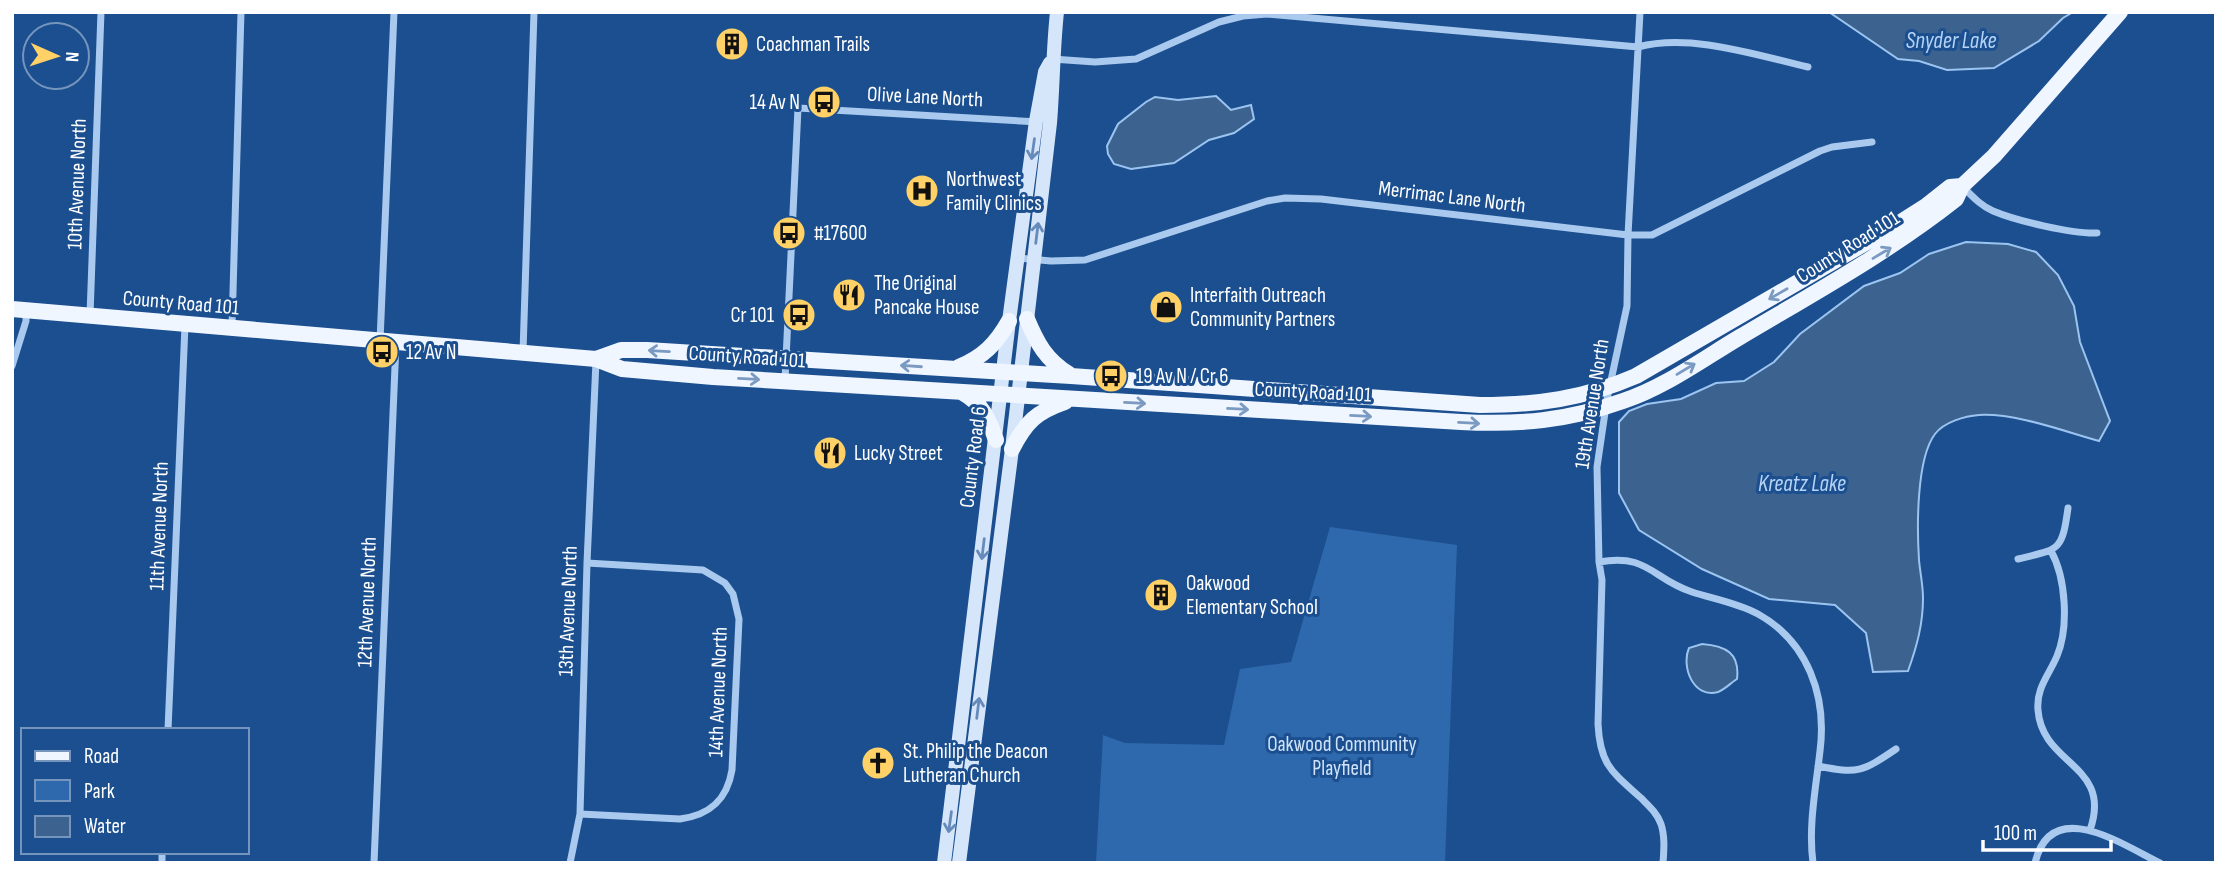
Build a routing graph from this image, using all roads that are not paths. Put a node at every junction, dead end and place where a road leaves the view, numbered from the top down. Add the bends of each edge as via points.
1 (101, 12) edge
2 (241, 12) edge
3 (394, 12) edge
4 (534, 12) edge
5 (1057, 12) edge
6 (1640, 12) edge
7 (2120, 12) edge
8 (1638, 47) junction
9 (1052, 59) junction
10 (1808, 67) dead end
11 (1043, 122) junction
12 (1872, 142) dead end
13 (1962, 186) junction
14 (2097, 233) dead end
15 (1628, 235) junction
16 (1018, 258) junction
17 (1034, 259) junction
18 (19, 309) edge
19 (90, 316) junction
20 (1027, 319) junction
21 (1009, 321) junction
22 (185, 324) junction
23 (232, 328) junction
24 (388, 342) junction
25 (523, 353) junction
26 (787, 358) junction
27 (596, 359) junction
28 (12, 366) edge
29 (955, 369) junction
30 (1003, 372) junction
31 (1021, 374) junction
32 (1071, 376) junction
33 (785, 381) junction
34 (1610, 387) junction
35 (961, 392) junction
36 (1001, 394) junction
37 (1018, 395) junction
38 (1072, 399) junction
39 (1606, 406) junction
40 (996, 440) junction
41 (1012, 449) junction
42 (2067, 508) dead end
43 (2051, 551) junction
44 (2018, 559) dead end
45 (1599, 562) junction
46 (587, 563) junction
47 (168, 728) edge
48 (1896, 749) dead end
49 (1818, 766) junction
50 (580, 814) junction
51 (2090, 830) junction
52 (374, 863) edge
53 (570, 863) edge
54 (944, 863) edge
55 (959, 863) edge
56 (1663, 863) edge
57 (1813, 863) edge
58 (2035, 863) edge
59 (2160, 863) edge

1 - 19 street, 10th Avenue North
2 - 23 street
3 - 24 street, 12th Avenue North
4 - 25 street
5 - 9 main road, County Road 6
6 - 8 street, 19th Avenue North
7 - 13 main road, County Road 101 via 1994,156
8 - 9 street via 1267,14 1219,22 1136,59
8 - 10 street via 1672,41
8 - 15 street, 19th Avenue North
9 - 11 main road, County Road 6 via 1053,83
11 -> 16 main road, County Road 6
17 -> 11 main road, County Road 6
11 - 26 street, Olive Lane North via 799,108
12 - 15 street, Merrimac Lane North via 1820,151 1652,235
13 - 14 street via 1994,212 2078,234
13 -> 34 main road, County Road 101 via 1950,187 1893,227
39 -> 13 main road, County Road 101 via 1662,383 1890,248 1956,199
15 - 17 street, Merrimac Lane North via 1285,198 1085,260
15 - 34 street, 19th Avenue North via 1628,306
16 - 17 street, Merrimac Lane North
16 - 21 main road, County Road 6
17 - 20 main road, County Road 6
18 - 19 main road, County Road 101
18 - 28 street via 26,321
19 - 22 main road, County Road 101
20 - 31 main road, County Road 6
20 - 32 main road via 1043,353
21 - 29 main road via 987,352
21 - 30 main road, County Road 6
22 - 23 main road, County Road 101
22 - 47 street, 11th Avenue North
23 - 24 main road, County Road 101
24 - 25 main road, County Road 101
24 - 52 street, 12th Avenue North
25 - 27 main road, County Road 101
26 -> 27 main road, County Road 101 via 621,349
29 -> 26 main road, County Road 101
26 - 33 street
27 -> 33 main road, County Road 101 via 622,369
27 - 46 street, 13th Avenue North
29 - 30 main road, County Road 101
30 - 31 main road, County Road 101
30 - 36 main road, County Road 6
31 - 32 main road, County Road 101
31 - 37 main road, County Road 6
32 - 34 main road, County Road 101 via 1480,405 1557,401
33 - 35 main road, County Road 101
34 - 39 street, 19th Avenue North
35 - 36 main road, County Road 101
35 - 40 main road via 983,409
36 - 37 main road, County Road 101
36 - 40 main road, County Road 6
37 - 38 main road, County Road 101
37 - 41 main road, County Road 6
38 -> 39 main road, County Road 101 via 1500,424 1541,422
38 - 41 main road via 1036,415
39 - 45 street, 19th Avenue North via 1597,467
40 -> 54 main road, County Road 6
55 -> 41 main road, County Road 6
42 - 43 street via 2064,536
43 - 44 street
43 - 51 street via 2063,584 2063,633 2040,689 2038,712 2047,740 2088,780 2095,807
45 - 49 street via 1635,561 1685,590 1756,613 1786,634 1815,680 1822,725
45 - 56 street, 19th Avenue North via 1600,748 1611,769 1655,812 1663,833
46 - 50 street, 13th Avenue North
46 - 50 street, 14th Avenue North via 703,570 715,575 733,594 739,619 732,770 716,805 680,819
48 - 49 street via 1854,772
49 - 57 street
50 - 53 street, 13th Avenue North
51 - 58 street via 2074,827 2052,834
51 - 59 street

